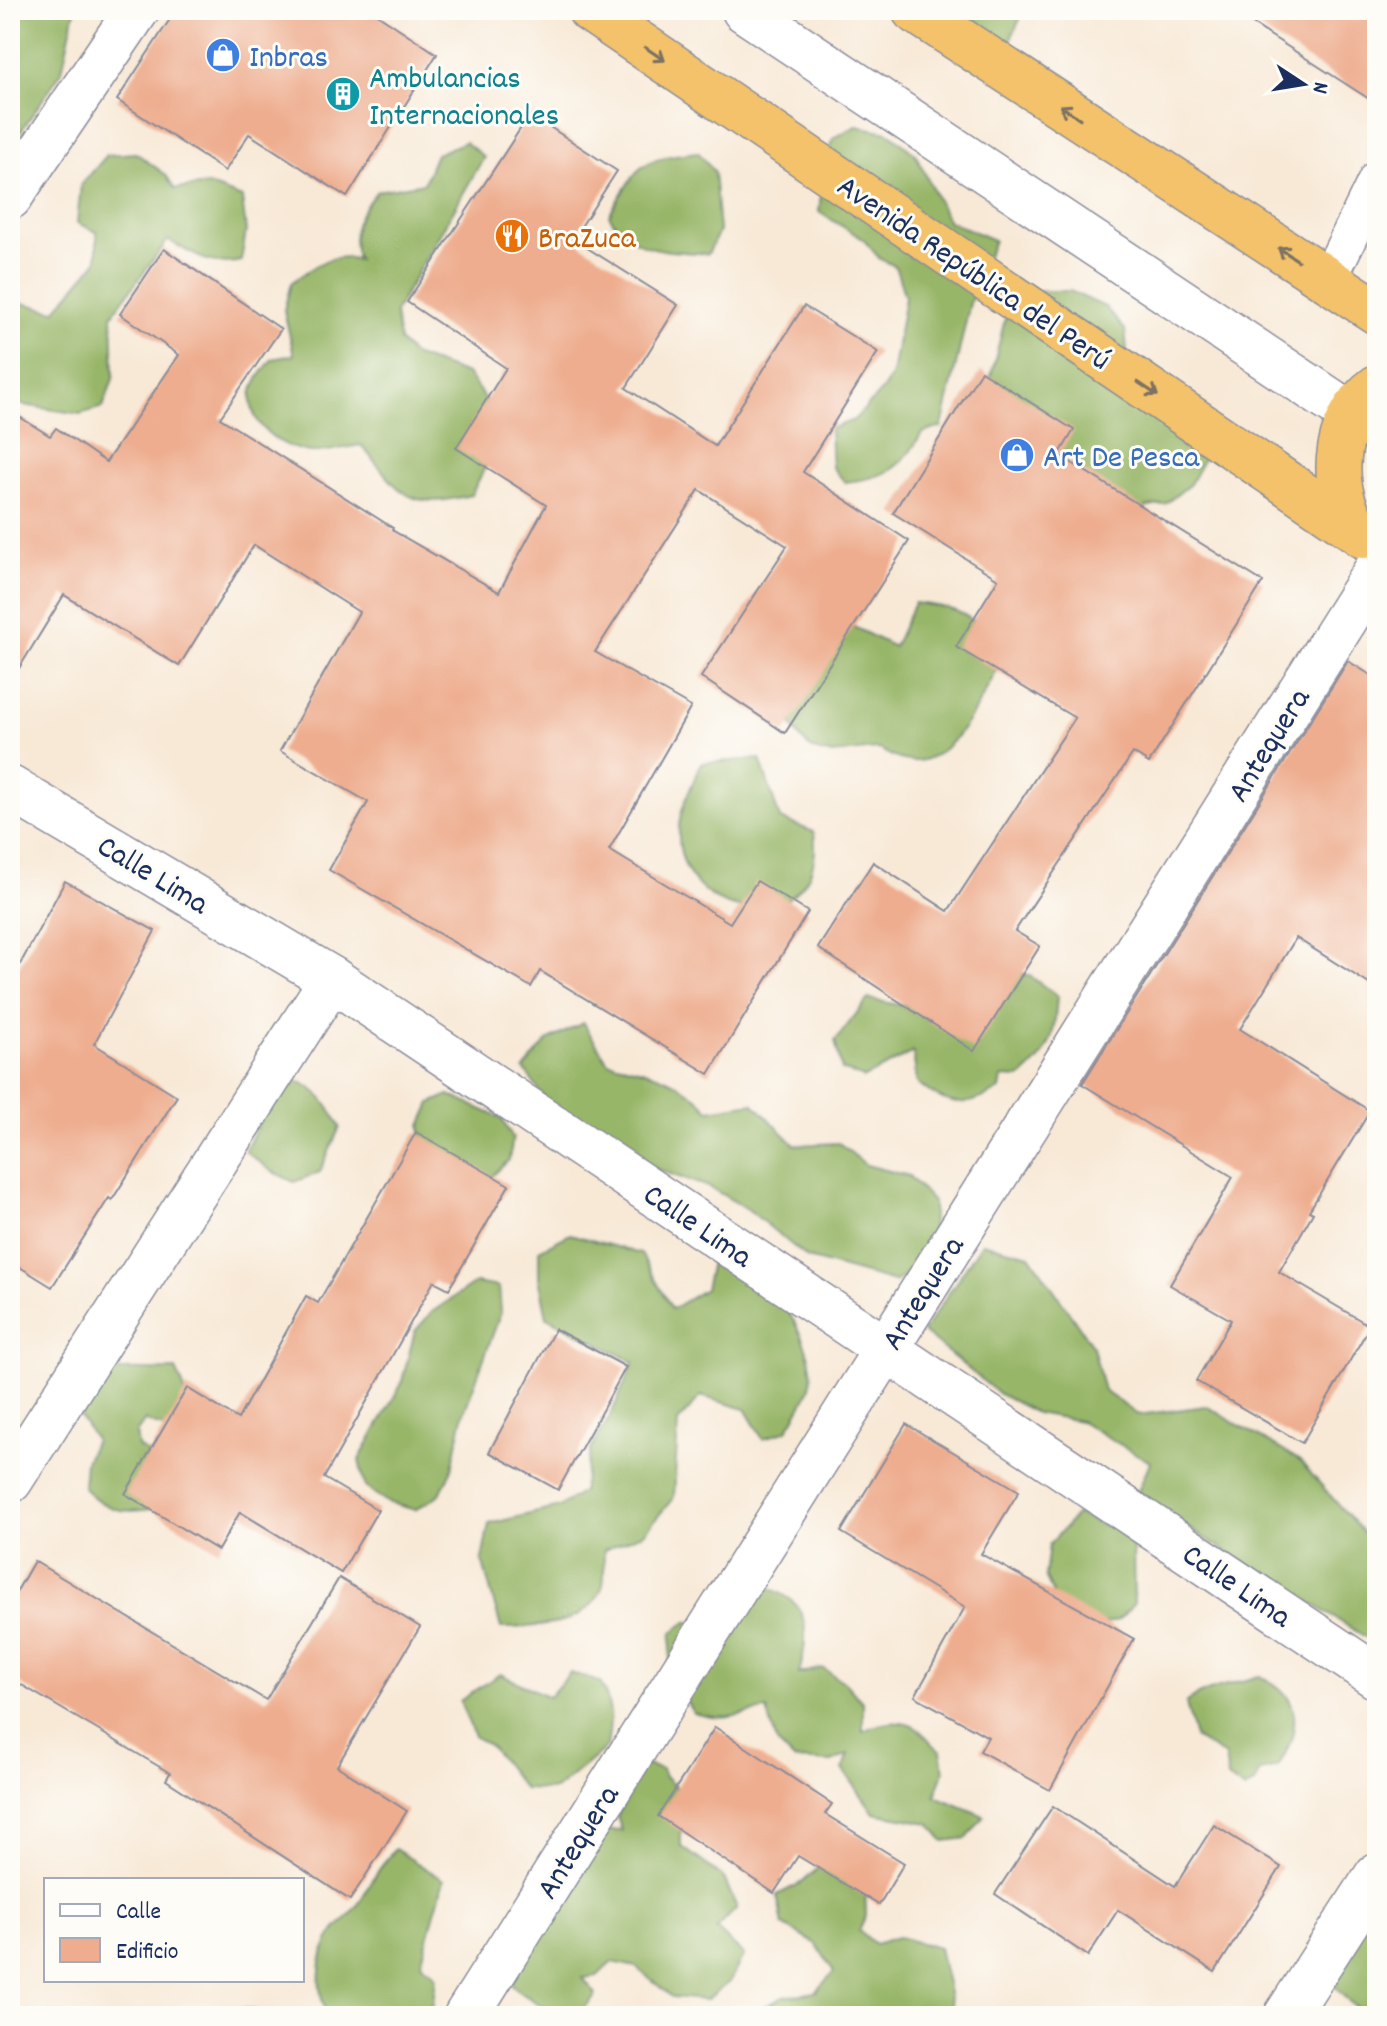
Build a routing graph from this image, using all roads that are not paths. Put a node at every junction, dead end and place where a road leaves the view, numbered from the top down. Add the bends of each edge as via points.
1 (137, 10) edge
2 (590, 10) edge
3 (744, 10) edge
4 (914, 10) edge
5 (1377, 179) edge
6 (10, 197) edge
7 (1328, 280) junction
8 (1377, 312) edge
9 (1364, 401) edge
10 (1371, 550) edge
11 (10, 788) edge
12 (332, 979) junction
13 (886, 1348) junction
14 (10, 1481) edge
15 (1377, 1677) edge
16 (1377, 1875) edge
17 (466, 2016) edge
18 (1286, 2016) edge

1 - 6 street
2 -> 10 highway, Avenida República del Perú
3 - 9 street
7 -> 4 highway
5 - 7 lane
7 - 8 highway
9 - 10 highway via 1340,444 1338,476 1344,505
10 - 13 street, Antequera
11 - 12 street, Calle Lima
12 - 13 street, Calle Lima
12 - 14 street
13 - 15 street, Calle Lima
13 - 17 street, Antequera
16 - 18 street

